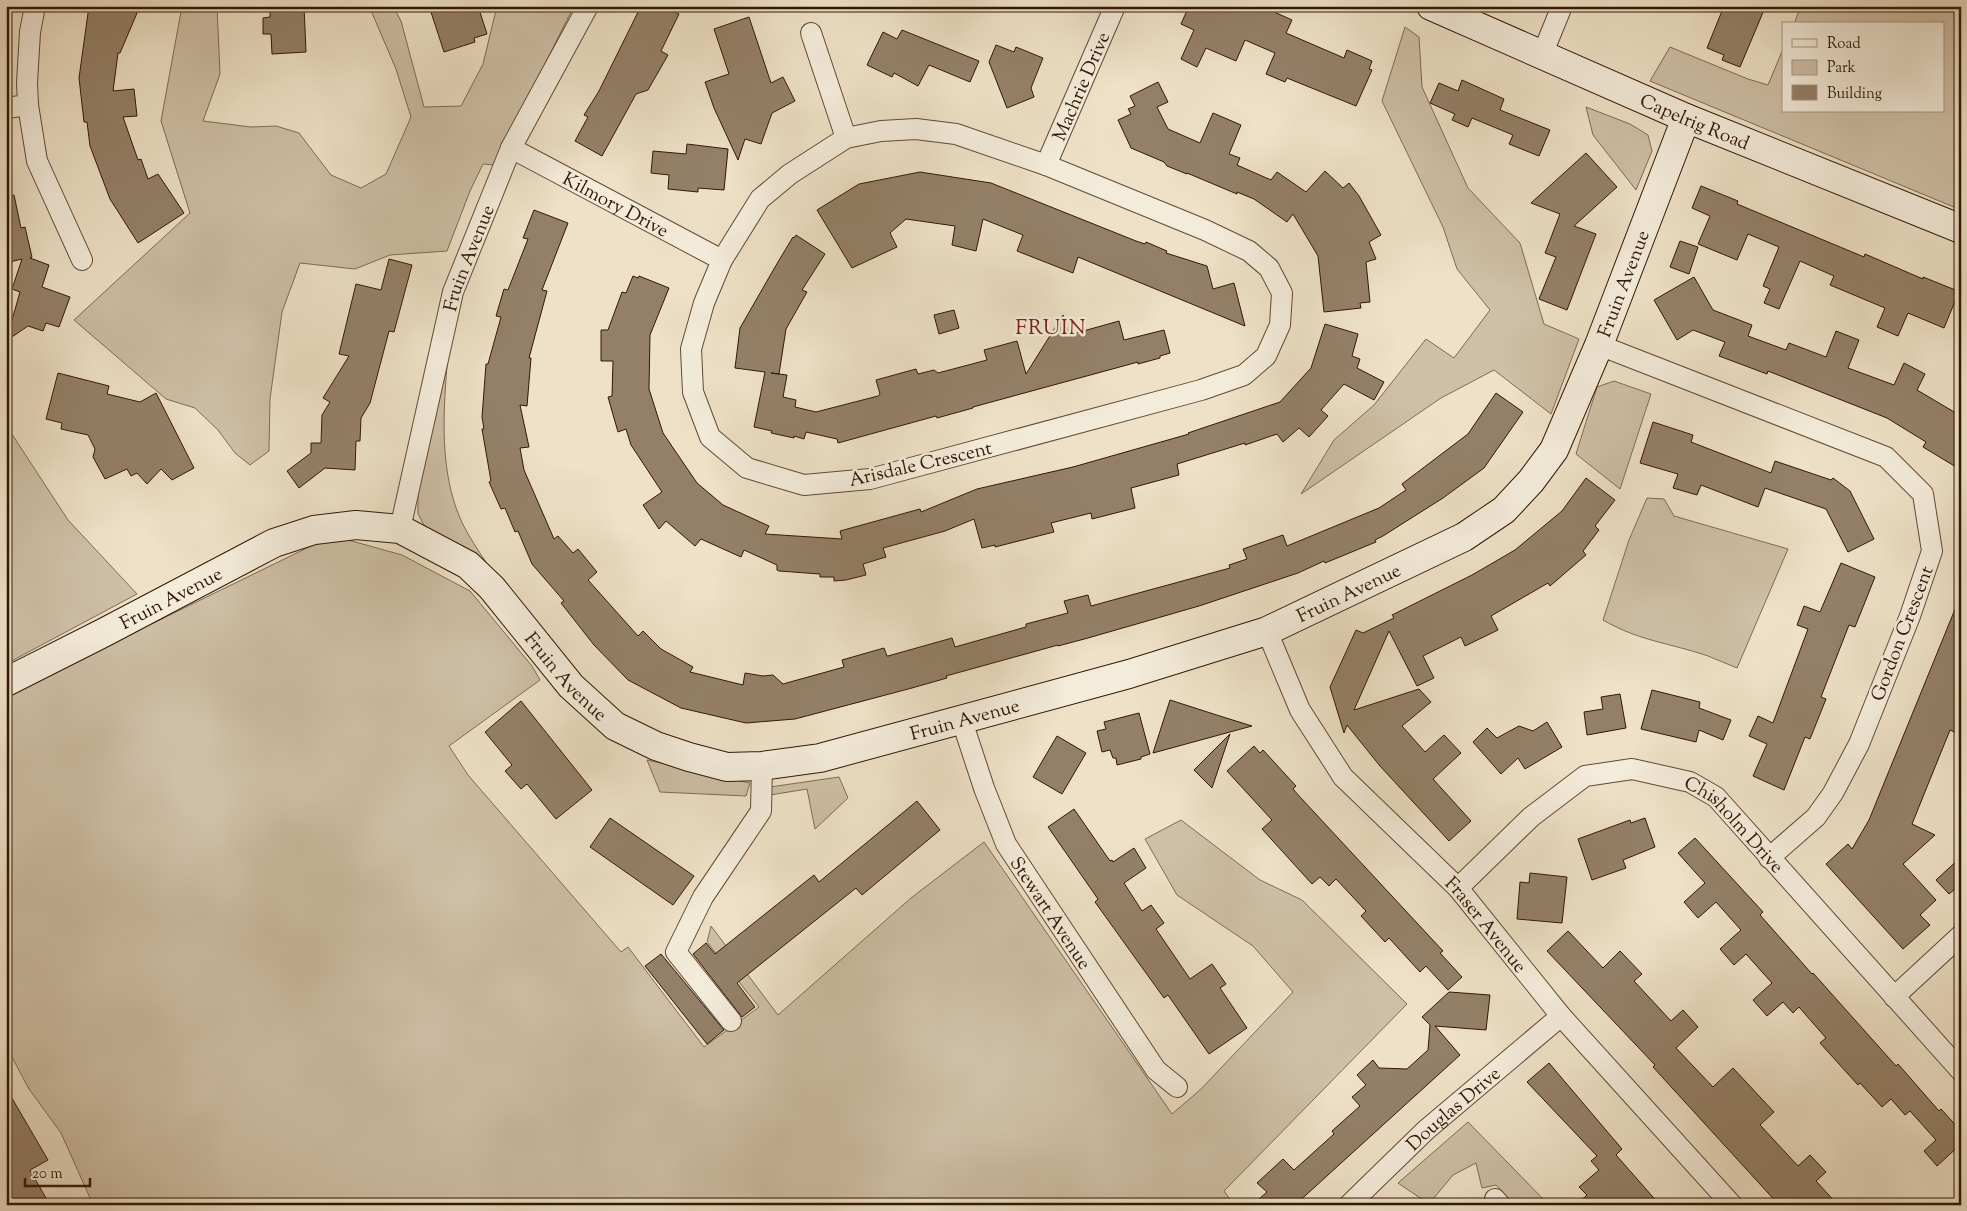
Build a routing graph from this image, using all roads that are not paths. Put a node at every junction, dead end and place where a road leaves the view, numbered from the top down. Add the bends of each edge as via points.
1 (35, 6) edge
2 (588, 6) edge
3 (1115, 6) edge
4 (1430, 6) edge
5 (1562, 6) edge
6 (811, 33) dead end
7 (1542, 55) junction
8 (28, 105) junction
9 (6, 108) edge
10 (1686, 118) junction
11 (846, 138) junction
12 (511, 148) junction
13 (1046, 165) junction
14 (1961, 229) edge
15 (82, 260) dead end
16 (722, 260) junction
17 (1599, 345) junction
18 (400, 529) junction
19 (1267, 631) junction
20 (6, 682) edge
21 (961, 718) junction
22 (762, 766) junction
23 (1769, 858) junction
24 (1458, 888) junction
25 (1961, 935) edge
26 (1894, 997) junction
27 (1561, 1016) junction
28 (731, 1021) dead end
29 (1961, 1071) edge
30 (1177, 1087) dead end
31 (1349, 1205) edge
32 (1732, 1205) edge

1 - 8 street via 30,32
2 - 12 street, Fruin Avenue
3 - 13 street, Machrie Drive
4 - 7 street, Capelrig Road
5 - 7 street
6 - 11 street
7 - 10 street, Capelrig Road
8 - 9 street
8 - 15 street via 37,161
10 - 14 street, Capelrig Road
10 - 17 street, Fruin Avenue
11 - 13 street, Arisdale Crescent via 916,129 956,134
11 - 16 street, Arisdale Crescent via 790,174 760,199
12 - 16 street, Kilmory Drive
12 - 18 street, Fruin Avenue via 453,292
13 - 16 street, Arisdale Crescent via 1205,230 1249,251 1269,268 1282,294 1280,325 1266,356 1244,375 1201,390 870,479 804,485 747,468 710,438 693,392 691,349 704,302
17 - 19 street, Fruin Avenue via 1554,450 1504,510 1464,537
17 - 23 street, Gordon Crescent via 1886,457 1923,494 1932,551 1859,744 1833,793 1816,816
18 - 20 street, Fruin Avenue via 356,525 314,530 274,543
18 - 22 street, Fruin Avenue via 468,565 492,588 571,686 615,726 689,758 727,766
19 - 21 street, Fruin Avenue via 1129,674
19 - 24 street, Fraser Avenue via 1300,710 1343,777
21 - 22 street, Fruin Avenue via 820,758
21 - 30 street, Stewart Avenue via 1006,844 1156,1070
22 - 28 street via 761,811 703,897 676,952
23 - 24 street, Chisholm Drive via 1716,796 1690,782 1632,769 1585,776 1531,817
23 - 26 street, Chisholm Drive
24 - 27 street, Fraser Avenue
25 - 26 street
26 - 29 street, Chisholm Drive
27 - 31 street, Douglas Drive via 1426,1130
27 - 32 street, Fraser Avenue

